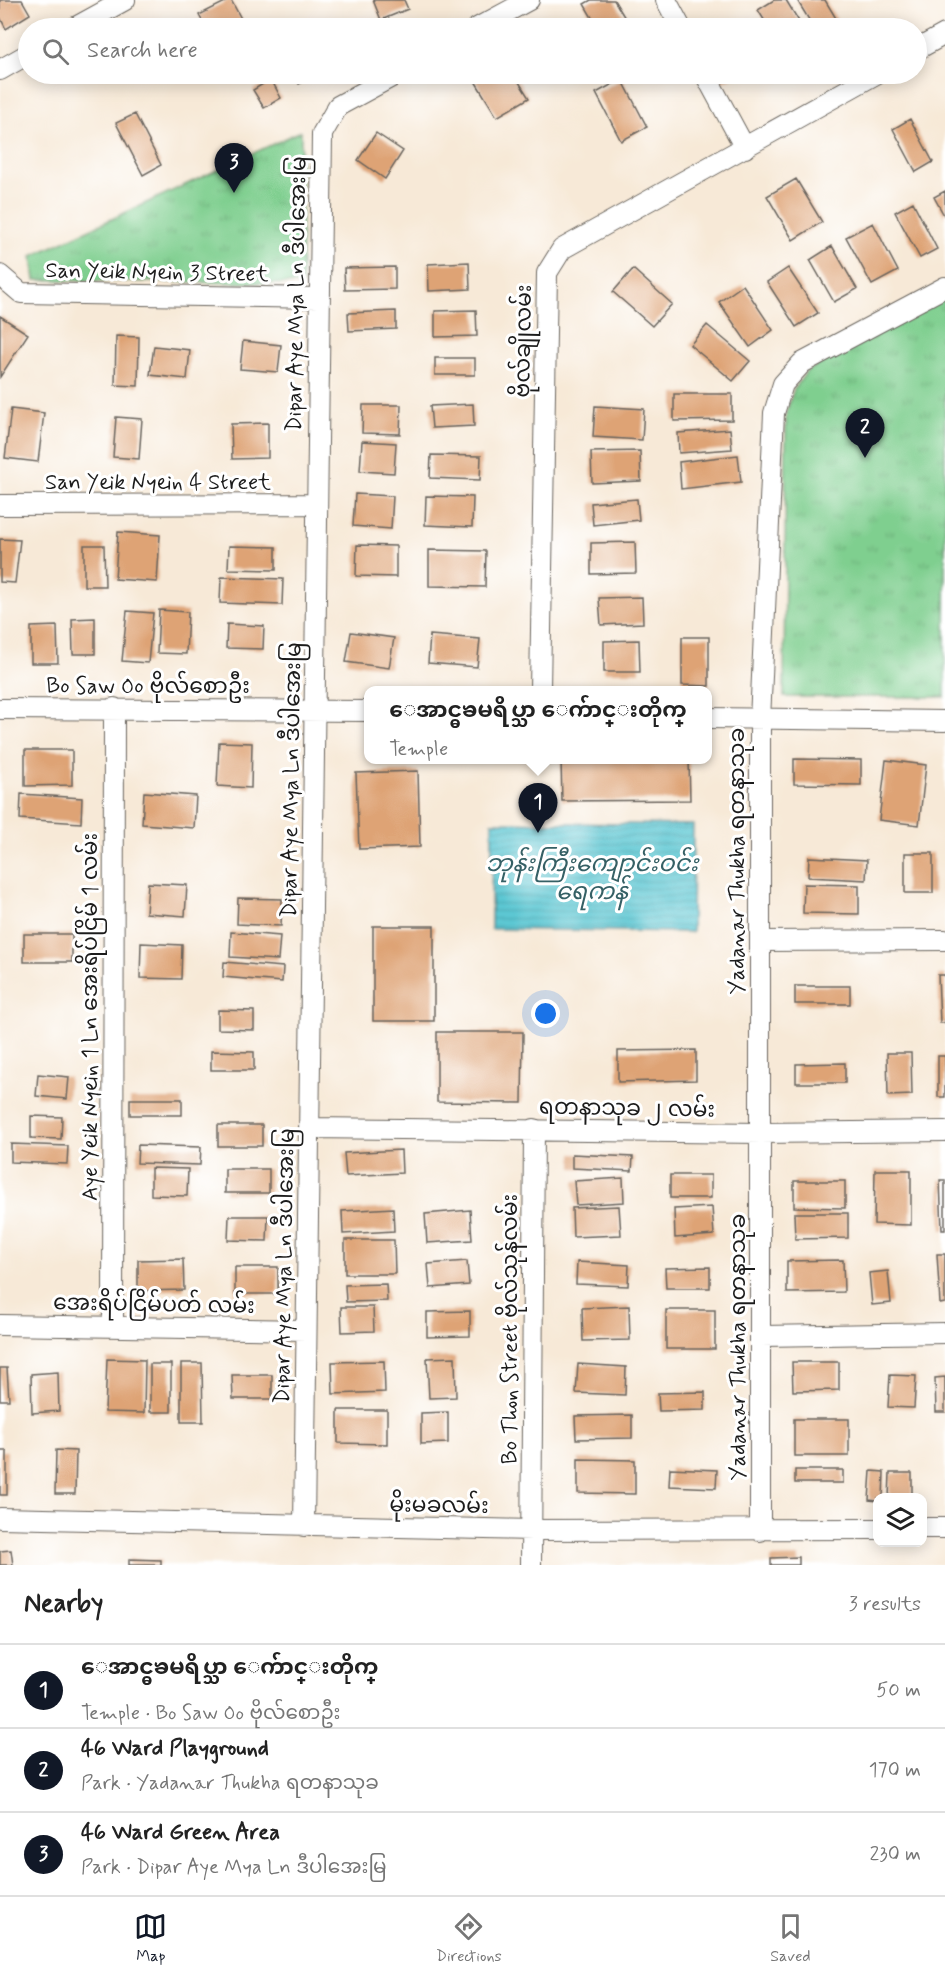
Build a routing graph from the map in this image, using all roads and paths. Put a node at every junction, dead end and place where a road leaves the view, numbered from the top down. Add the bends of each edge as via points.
1 (125, 0) edge
2 (529, 0) edge
3 (666, 0) edge
4 (92, 18) edge
5 (496, 18) edge
6 (676, 18) edge
7 (945, 34) edge
8 (927, 44) edge
9 (18, 60) edge
10 (0, 70) edge
11 (379, 84) edge
12 (710, 84) edge
13 (858, 84) edge
14 (745, 148) junction
15 (0, 275) edge
16 (945, 287) edge
17 (318, 298) junction
18 (317, 504) junction
19 (0, 506) edge
20 (540, 686) edge
21 (114, 708) junction
22 (0, 709) edge
23 (316, 710) junction
24 (364, 711) edge
25 (712, 718) edge
26 (760, 720) junction
27 (945, 721) edge
28 (760, 940) junction
29 (945, 940) edge
30 (309, 1128) junction
31 (534, 1129) junction
32 (945, 1131) edge
33 (761, 1133) junction
34 (0, 1325) edge
35 (113, 1326) junction
36 (306, 1330) junction
37 (945, 1334) edge
38 (762, 1336) junction
39 (0, 1518) edge
40 (304, 1526) junction
41 (927, 1528) edge
42 (945, 1528) edge
43 (873, 1529) edge
44 (532, 1530) junction
45 (760, 1531) junction
46 (531, 1565) edge

1 - 4 street
2 - 5 street
3 - 6 street
7 - 8 street
9 - 10 street
11 - 17 street, Dipar Aye Mya Ln ဒီပါအေးမြ via 338,106 322,134
12 - 14 street
13 - 14 street, ဗိုလ်ချိုလမ်း
14 - 20 street, ဗိုလ်ချိုလမ်း via 562,249 547,273
15 - 17 street, San Yeik Nyein 3 Street via 21,293
16 - 26 street, Yadanar Thukha ရတနာသုခ via 802,363 783,384 774,412
17 - 18 street, Dipar Aye Mya Ln ဒီပါအေးမြ
18 - 19 street, San Yeik Nyein 4 Street
18 - 23 street, Dipar Aye Mya Ln ဒီပါအေးမြ
21 - 22 street, Bo Saw Oo ဗိုလ်စောဦး
21 - 23 street, Bo Saw Oo ဗိုလ်စောဦး
21 - 35 street, Aye Yeik Nyein 1 Ln အေးရိပ်ငြိမ် 1 လမ်း
23 - 24 street, Bo Saw Oo ဗိုလ်စောဦး
23 - 30 street, Dipar Aye Mya Ln ဒီပါအေးမြ
25 - 26 street
26 - 27 street
26 - 28 street, Yadanar Thukha ရတနာသုခ
28 - 29 street
28 - 33 street, Yadanar Thukha ရတနာသုခ
30 - 31 street, ရတနာသုခ ၂ လမ်း
30 - 36 street, Dipar Aye Mya Ln ဒီပါအေးမြ
31 - 33 street, ရတနာသုခ ၂ လမ်း
31 - 44 street, Bo Thon Street ဗိုလ်သုန်လမ်း
32 - 33 street, ရတနာသုခ ၂ လမ်း
33 - 38 street, Yadanar Thukha ရတနာသုခ
34 - 35 street, အေးရိပ်ငြိမ်ပတ် လမ်း
35 - 36 street, အေးရိပ်ငြိမ်ပတ် လမ်း
36 - 40 street, Dipar Aye Mya Ln ဒီပါအေးမြ
37 - 38 street
38 - 45 street, Yadanar Thukha ရတနာသုခ
39 - 40 street, မိုးမခလမ်း
40 - 44 street, မိုးမခလမ်း
41 - 42 street
43 - 45 street, မိုးမခလမ်း
44 - 45 street, မိုးမခလမ်း
44 - 46 street, Bo Thon Street ဗိုလ်သုန်လမ်း

